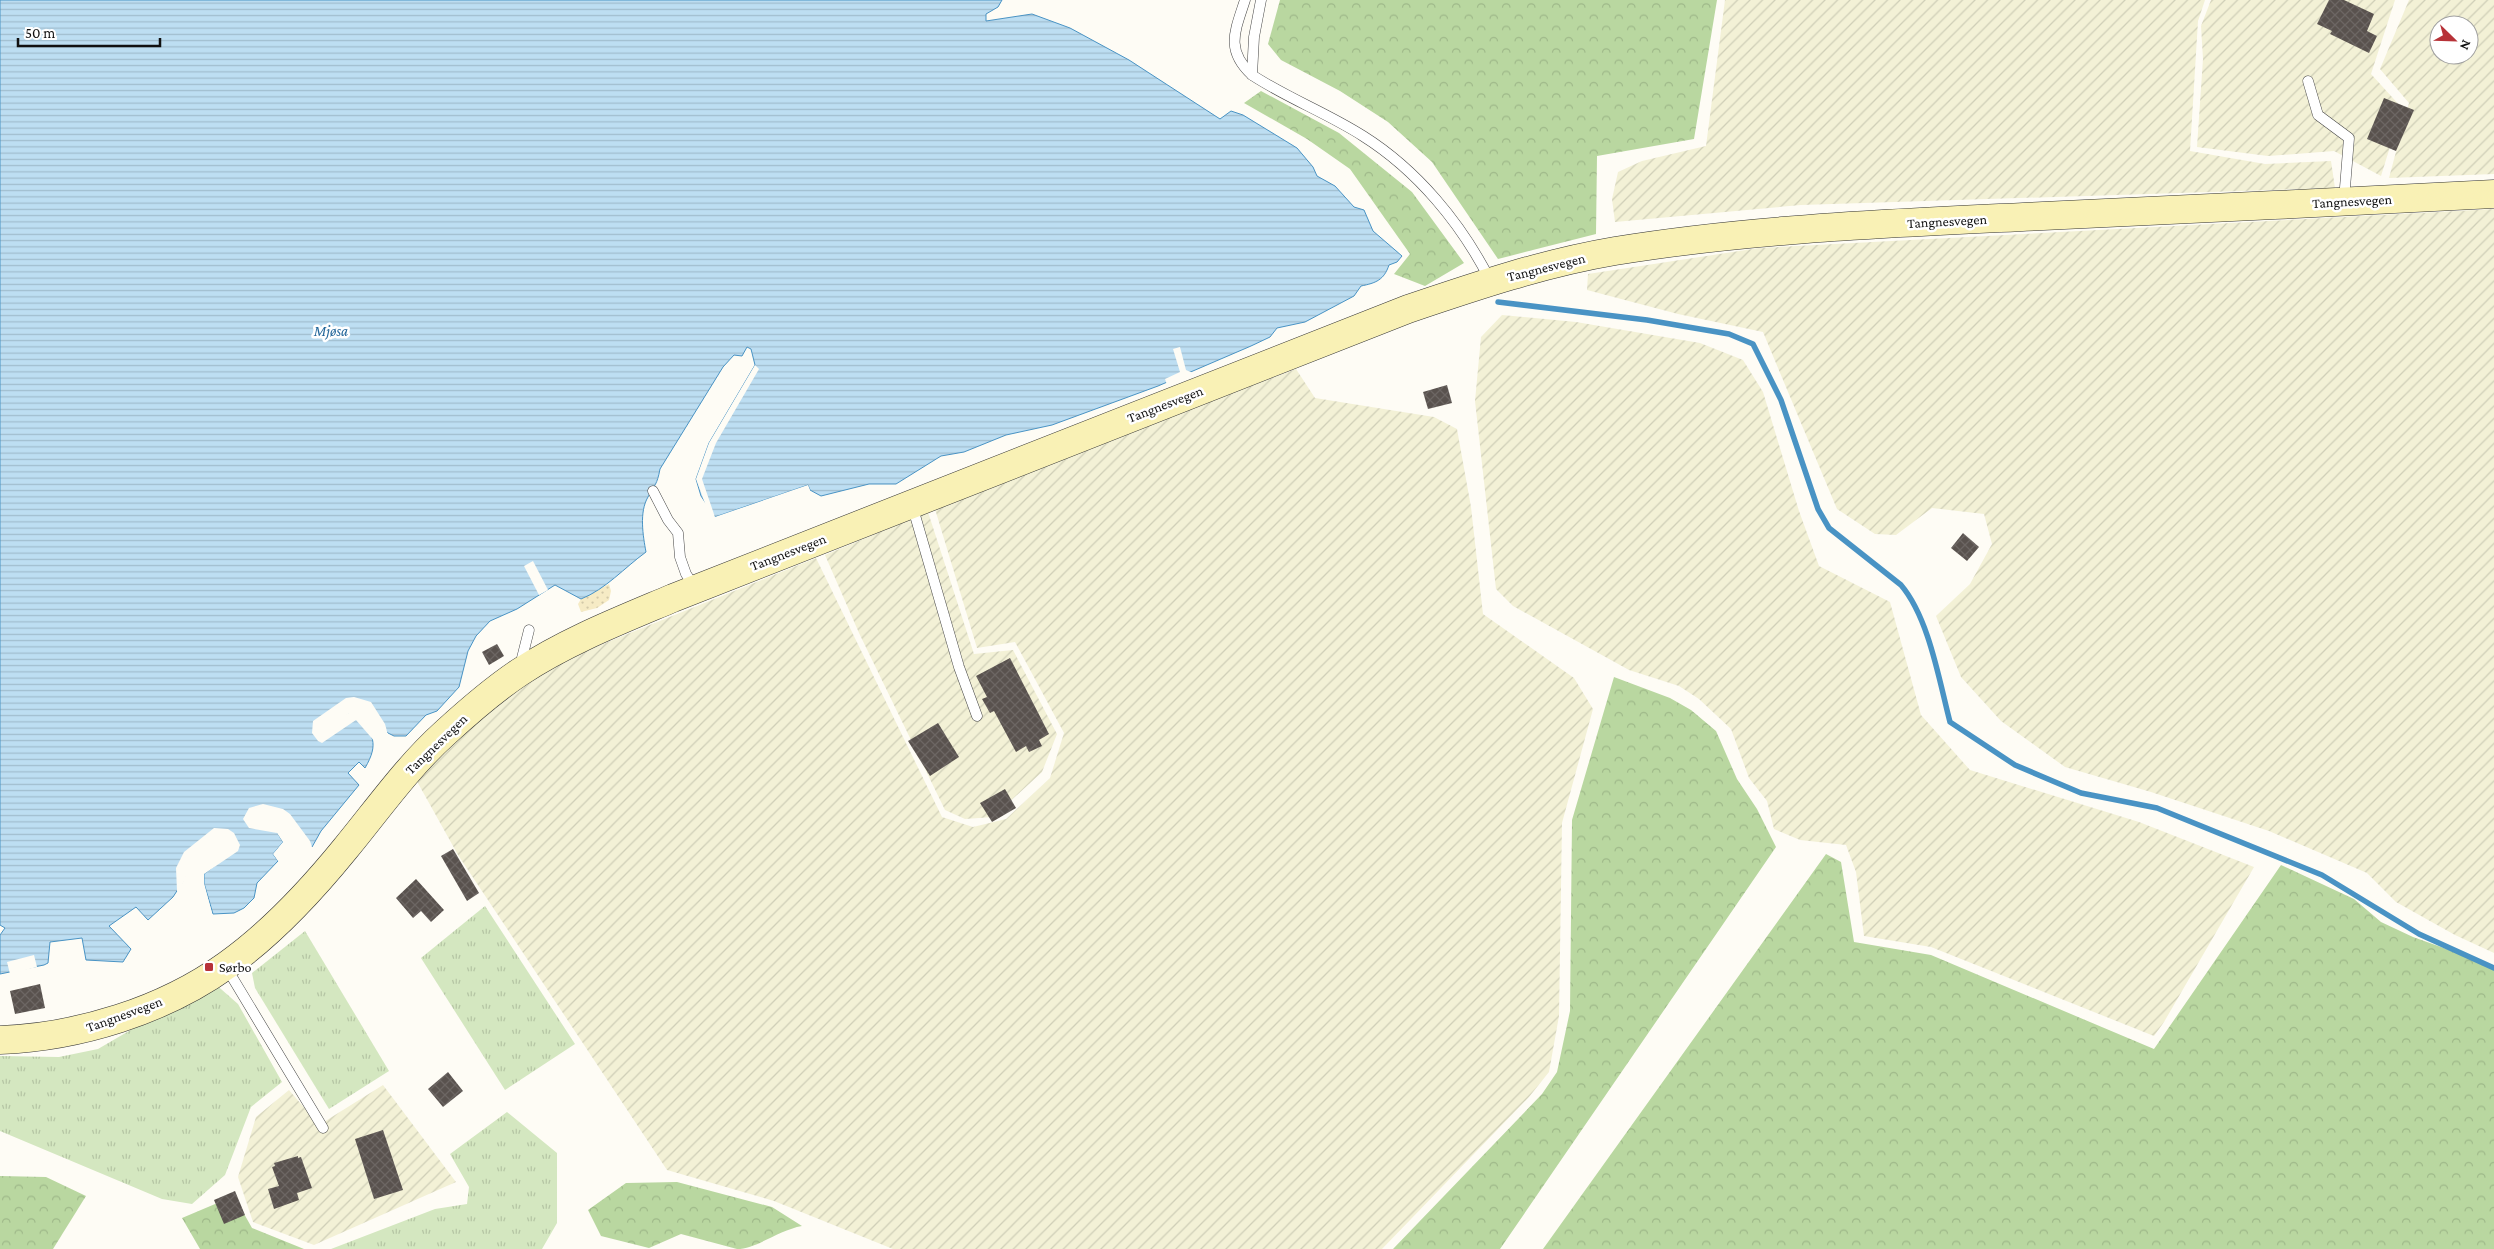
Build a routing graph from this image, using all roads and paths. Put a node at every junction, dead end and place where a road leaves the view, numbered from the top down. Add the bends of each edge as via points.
1 (1245, 0) edge
2 (1261, 0) edge
3 (1252, 76) junction
4 (2308, 81) dead end
5 (2494, 194) edge
6 (2344, 202) junction
7 (1490, 281) junction
8 (653, 491) dead end
9 (911, 504) junction
10 (696, 589) junction
11 (528, 630) dead end
12 (520, 672) junction
13 (977, 716) dead end
14 (226, 966) junction
15 (0, 1040) edge
16 (323, 1128) dead end

1 - 3 lane via 1233,40 1242,66
2 - 3 lane via 1254,37
3 - 7 lane via 1364,136 1405,168 1465,236
4 - 6 lane via 2318,115 2349,138
5 - 6 main road, Tangnesvegen
6 - 7 main road, Tangnesvegen via 1855,226 1717,237 1613,251
7 - 9 main road, Tangnesvegen via 1408,308
8 - 10 lane via 678,533 680,557
9 - 10 main road, Tangnesvegen
9 - 13 lane via 959,668
10 - 12 main road, Tangnesvegen via 564,647
11 - 12 lane
12 - 14 main road, Tangnesvegen via 468,712 422,755 308,892 272,928
14 - 15 main road, Tangnesvegen via 171,997 114,1020 48,1035
14 - 16 lane

